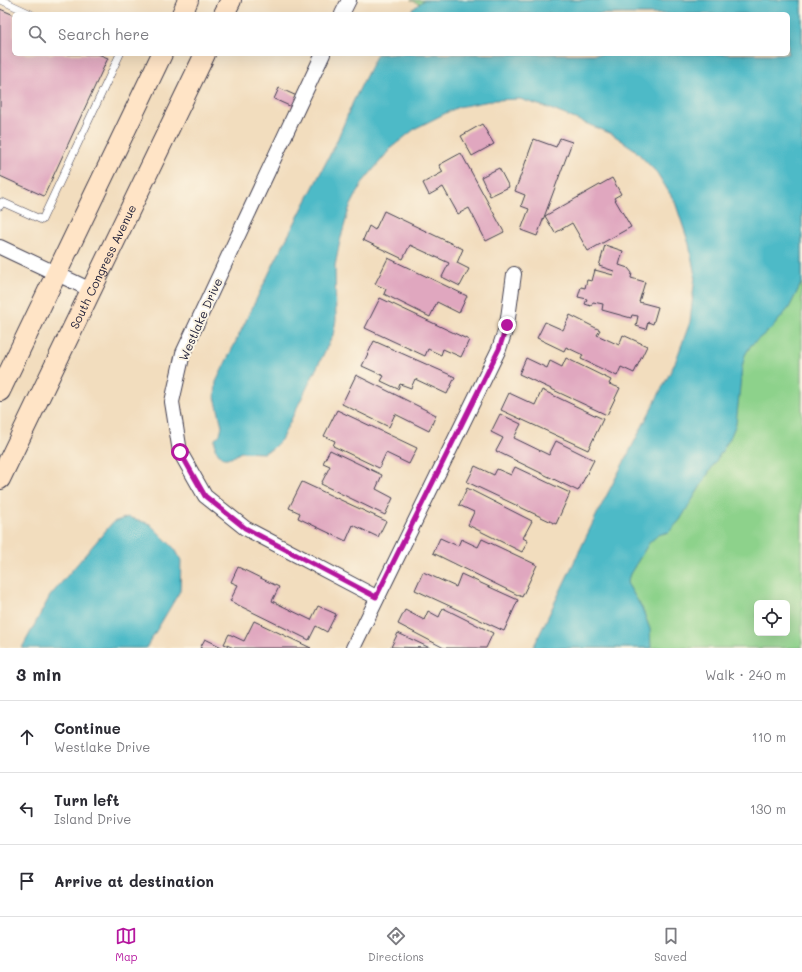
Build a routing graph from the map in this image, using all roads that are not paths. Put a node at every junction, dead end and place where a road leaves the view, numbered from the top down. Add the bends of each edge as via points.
1 (1, 0) edge
2 (188, 0) edge
3 (231, 0) edge
4 (349, 0) edge
5 (27, 12) edge
6 (183, 12) edge
7 (225, 12) edge
8 (343, 12) edge
9 (119, 56) edge
10 (161, 56) edge
11 (204, 56) edge
12 (323, 56) edge
13 (1, 203) edge
14 (0, 247) edge
15 (57, 274) junction
16 (514, 274) dead end
17 (91, 290) junction
18 (0, 391) edge
19 (0, 480) edge
20 (376, 597) junction
21 (353, 648) edge

1 - 5 lane
2 - 6 main road
3 - 7 main road
4 - 8 street
9 - 13 lane via 42,220
10 - 15 main road
11 - 17 main road, South Congress Avenue
12 - 20 street, Westlake Drive via 183,353 172,402 180,452 205,496 245,528
14 - 15 street
15 - 17 street
15 - 18 main road
16 - 20 street via 507,325 499,349
17 - 19 main road, South Congress Avenue
20 - 21 street

